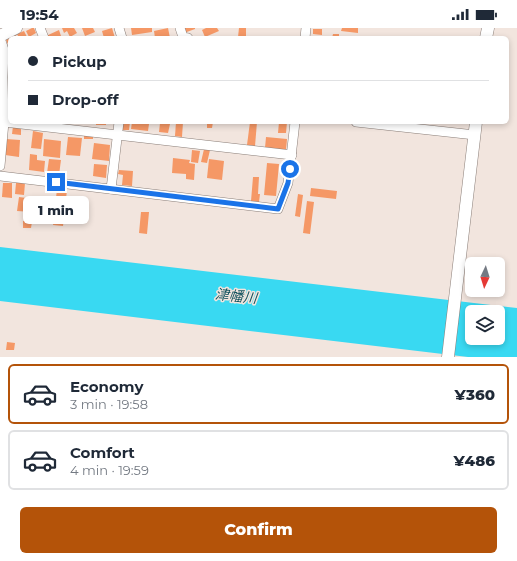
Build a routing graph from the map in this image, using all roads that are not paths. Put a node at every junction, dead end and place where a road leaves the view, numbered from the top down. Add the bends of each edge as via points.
1 (16, 28) edge
2 (0, 37) edge
3 (7, 92) edge
4 (4, 122) junction
5 (8, 122) edge
6 (22, 124) edge
7 (119, 124) edge
8 (296, 124) edge
9 (374, 124) edge
10 (476, 124) edge
11 (118, 135) junction
12 (475, 135) junction
13 (292, 155) junction
14 (0, 166) edge
15 (0, 176) edge
16 (111, 190) junction
17 (448, 357) edge

1 - 2 street
2 - 3 street via 4,50
3 - 4 street
4 - 5 street
4 - 14 street
6 - 11 street
7 - 11 street
8 - 13 street
9 - 12 street
10 - 12 street
11 - 13 street
11 - 16 street
12 - 17 street
13 - 16 street via 288,183 278,209
15 - 16 street

